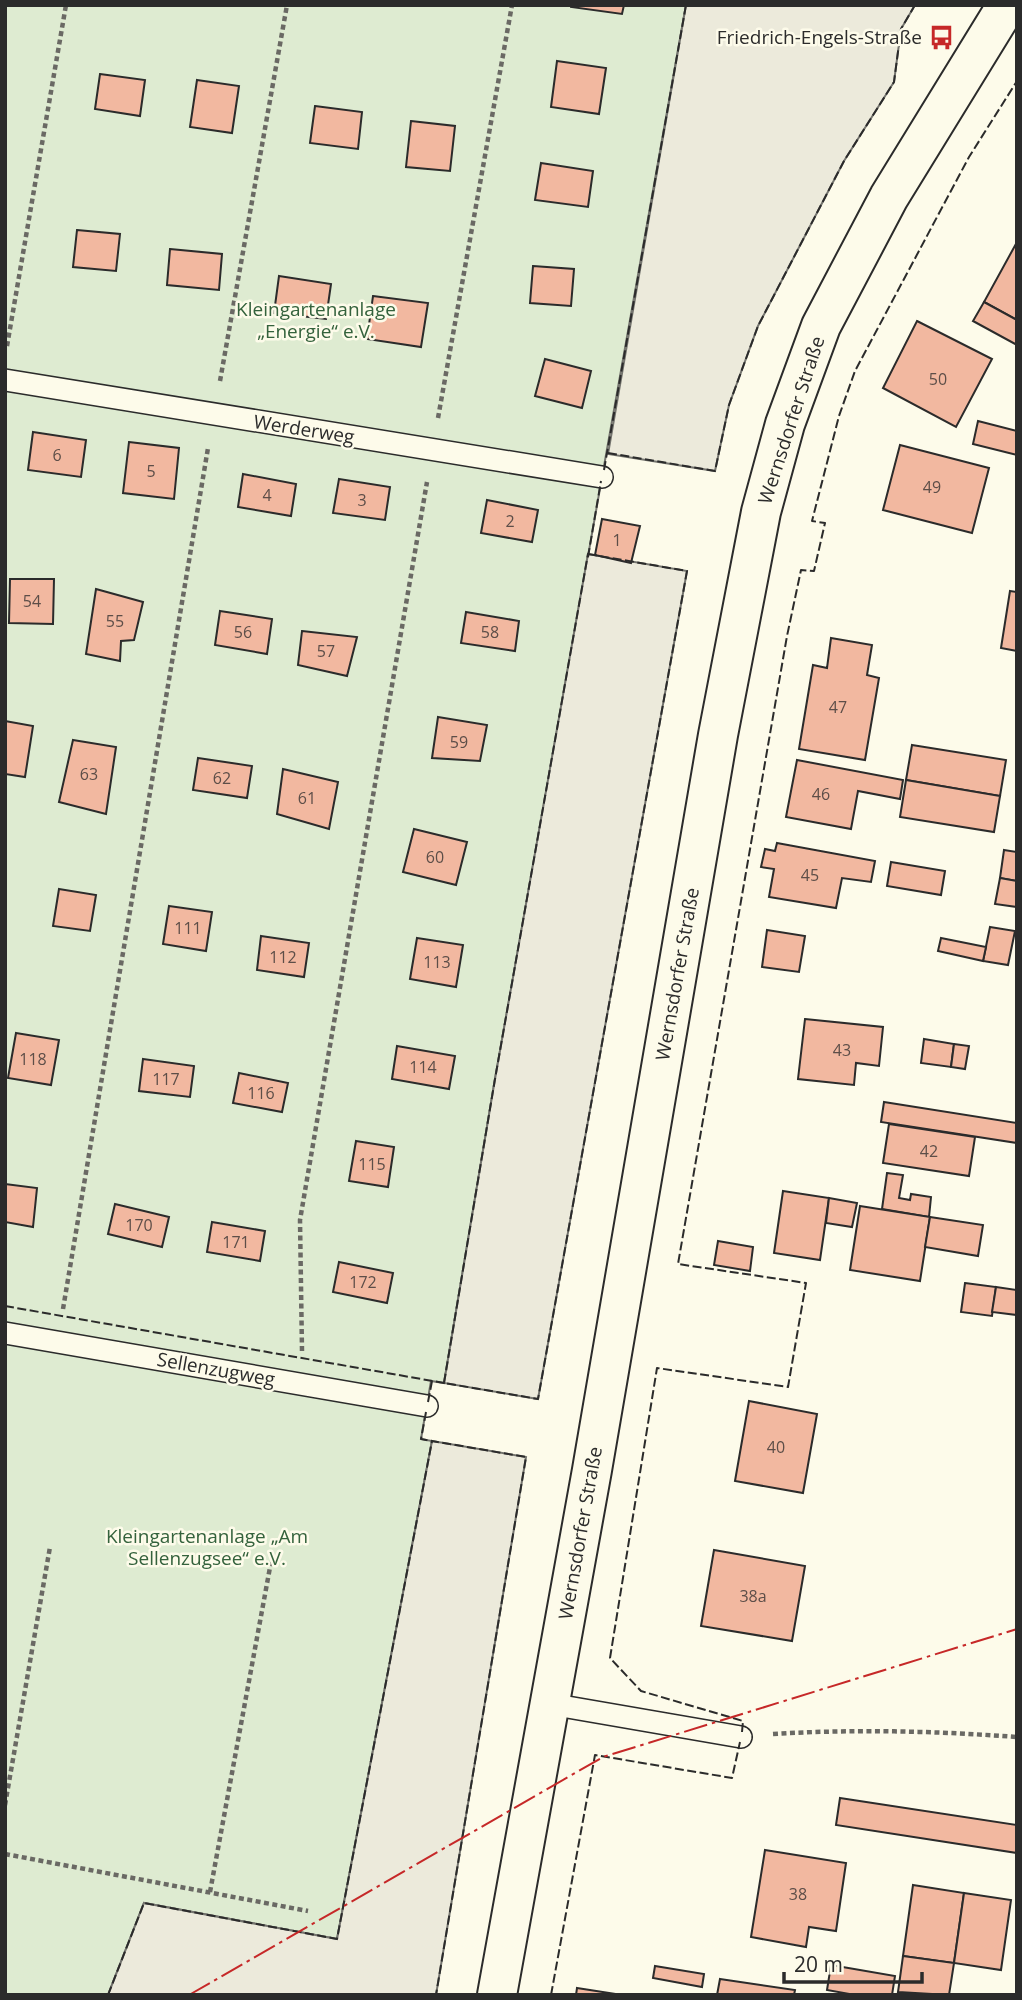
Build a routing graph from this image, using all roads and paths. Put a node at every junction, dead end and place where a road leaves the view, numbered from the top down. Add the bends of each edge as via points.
1 (66, 5) edge
2 (287, 5) edge
3 (512, 5) edge
4 (1007, 5) edge
5 (5, 353) edge
6 (5, 380) edge
7 (214, 415) junction
8 (432, 451) junction
9 (602, 477) dead end
10 (5, 1334) edge
11 (57, 1341) junction
12 (303, 1384) junction
13 (427, 1406) dead end
14 (50, 1547) dead end
15 (271, 1562) dead end
16 (550, 1704) junction
17 (741, 1737) joint
18 (1017, 1737) edge
19 (5, 1805) edge
20 (5, 1854) edge
21 (210, 1892) junction
22 (308, 1911) dead end
23 (497, 1995) edge

1 - 5 path
2 - 7 path
3 - 8 path
4 - 16 main road, Wernsdorfer Straße via 889,197 821,326 768,487 716,747
6 - 7 lane, Werderweg
7 - 8 lane, Werderweg
7 - 11 path
8 - 9 lane, Werderweg
8 - 12 path via 300,1220
10 - 11 lane, Sellenzugweg
11 - 12 lane, Sellenzugweg
12 - 13 lane, Sellenzugweg
14 - 19 path
15 - 21 path
16 - 17 lane
16 - 23 main road, Wernsdorfer Straße
17 - 18 path via 835,1731
20 - 21 path
21 - 22 path

